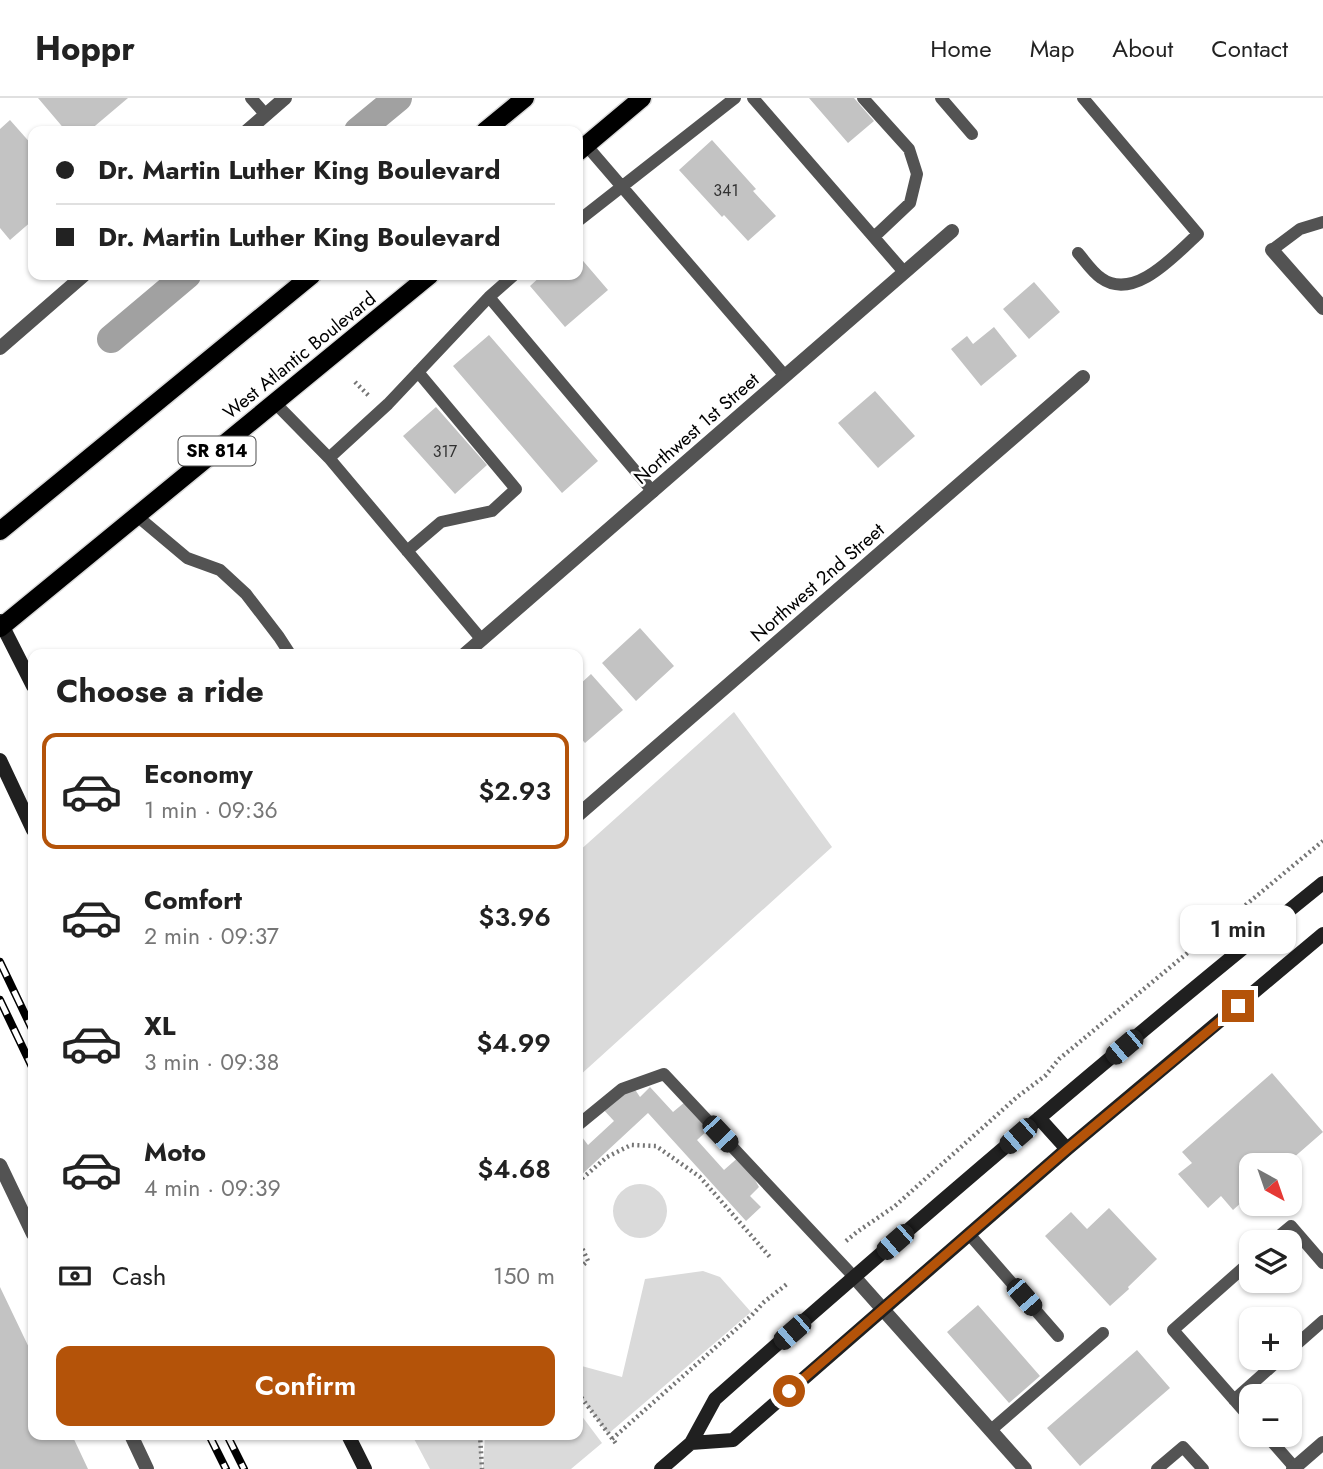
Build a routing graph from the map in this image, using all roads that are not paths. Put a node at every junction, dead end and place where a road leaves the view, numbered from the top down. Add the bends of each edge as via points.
1 (251, 98) edge
2 (285, 98) edge
3 (525, 98) edge
4 (642, 98) edge
5 (735, 98) edge
6 (753, 98) edge
7 (863, 98) edge
8 (941, 98) edge
9 (1083, 98) edge
10 (266, 115) junction
11 (253, 126) edge
12 (491, 126) edge
13 (972, 134) dead end
14 (583, 148) edge
15 (583, 150) edge
16 (621, 187) junction
17 (583, 217) edge
18 (1323, 222) edge
19 (952, 231) dead end
20 (874, 237) junction
21 (1272, 250) joint
22 (1078, 253) dead end
23 (904, 272) junction
24 (78, 280) edge
25 (306, 280) edge
26 (424, 280) edge
27 (508, 280) edge
28 (489, 297) junction
29 (1323, 309) edge
30 (0, 348) edge
31 (418, 372) junction
32 (785, 376) junction
33 (1083, 377) dead end
34 (275, 403) junction
35 (329, 458) junction
36 (653, 492) junction
37 (138, 516) junction
38 (0, 531) edge
39 (407, 551) junction
40 (1, 625) edge
41 (482, 640) junction
42 (287, 649) edge
43 (471, 649) edge
44 (28, 676) edge
45 (0, 760) edge
46 (583, 812) edge
47 (28, 819) edge
48 (1323, 883) edge
49 (1323, 934) edge
50 (1039, 1118) junction
51 (583, 1121) edge
52 (1067, 1149) junction
53 (0, 1165) edge
54 (28, 1224) edge
55 (969, 1234) junction
56 (1302, 1239) edge
57 (1323, 1263) edge
58 (1239, 1272) edge
59 (855, 1278) junction
60 (884, 1310) junction
61 (1323, 1321) edge
62 (1103, 1334) dead end
63 (1058, 1336) dead end
64 (1302, 1339) edge
65 (1267, 1370) edge
66 (1234, 1399) junction
67 (1239, 1405) edge
68 (990, 1430) junction
69 (133, 1440) edge
70 (350, 1440) edge
71 (691, 1443) junction
72 (1323, 1443) edge
73 (1276, 1447) edge
74 (1294, 1468) edge
75 (147, 1469) edge
76 (365, 1469) edge
77 (661, 1469) edge
78 (1025, 1469) edge
79 (1157, 1469) edge
80 (1203, 1469) edge

1 - 10 lane
2 - 10 street
3 - 12 main road
4 - 14 main road
5 - 16 lane
6 - 20 lane
7 - 20 lane via 909,149 917,174 910,203
8 - 13 lane
9 - 22 lane via 1198,234 1154,273 1124,286 1099,277
10 - 11 street
15 - 16 lane
16 - 17 lane
16 - 32 lane
18 - 21 lane via 1300,229
19 - 23 street, Northwest 1st Street
20 - 23 lane
21 - 29 street
23 - 32 street, Northwest 1st Street
24 - 30 street
25 - 38 main road
26 - 34 main road, West Atlantic Boulevard / SR 814
27 - 28 lane
28 - 31 lane
28 - 36 lane
31 - 35 lane
31 - 39 lane via 516,489 492,511 441,522
32 - 36 street, Northwest 1st Street
33 - 46 street, Northwest 2nd Street
34 - 35 lane
34 - 37 main road, West Atlantic Boulevard / SR 814
35 - 39 lane
36 - 41 street, Northwest 1st Street
37 - 40 main road, West Atlantic Boulevard / SR 814
37 - 42 lane via 187,558 220,570 246,594
39 - 41 lane
40 - 44 main road
41 - 43 street, Northwest 1st Street
45 - 47 main road
48 - 50 main road
49 - 52 main road
50 - 52 main road
50 - 59 main road
51 - 59 lane via 622,1088 664,1074
52 - 55 main road
53 - 54 street
55 - 60 main road
55 - 63 lane
56 - 57 lane
58 - 66 lane via 1173,1330
59 - 60 street
59 - 71 main road via 715,1399
60 - 68 street
60 - 71 main road via 733,1440
61 - 64 lane
62 - 68 lane
65 - 66 lane
66 - 67 lane
68 - 78 street
69 - 75 street
70 - 76 main road
71 - 77 main road
72 - 74 street
73 - 74 lane
79 - 80 lane via 1183,1447

